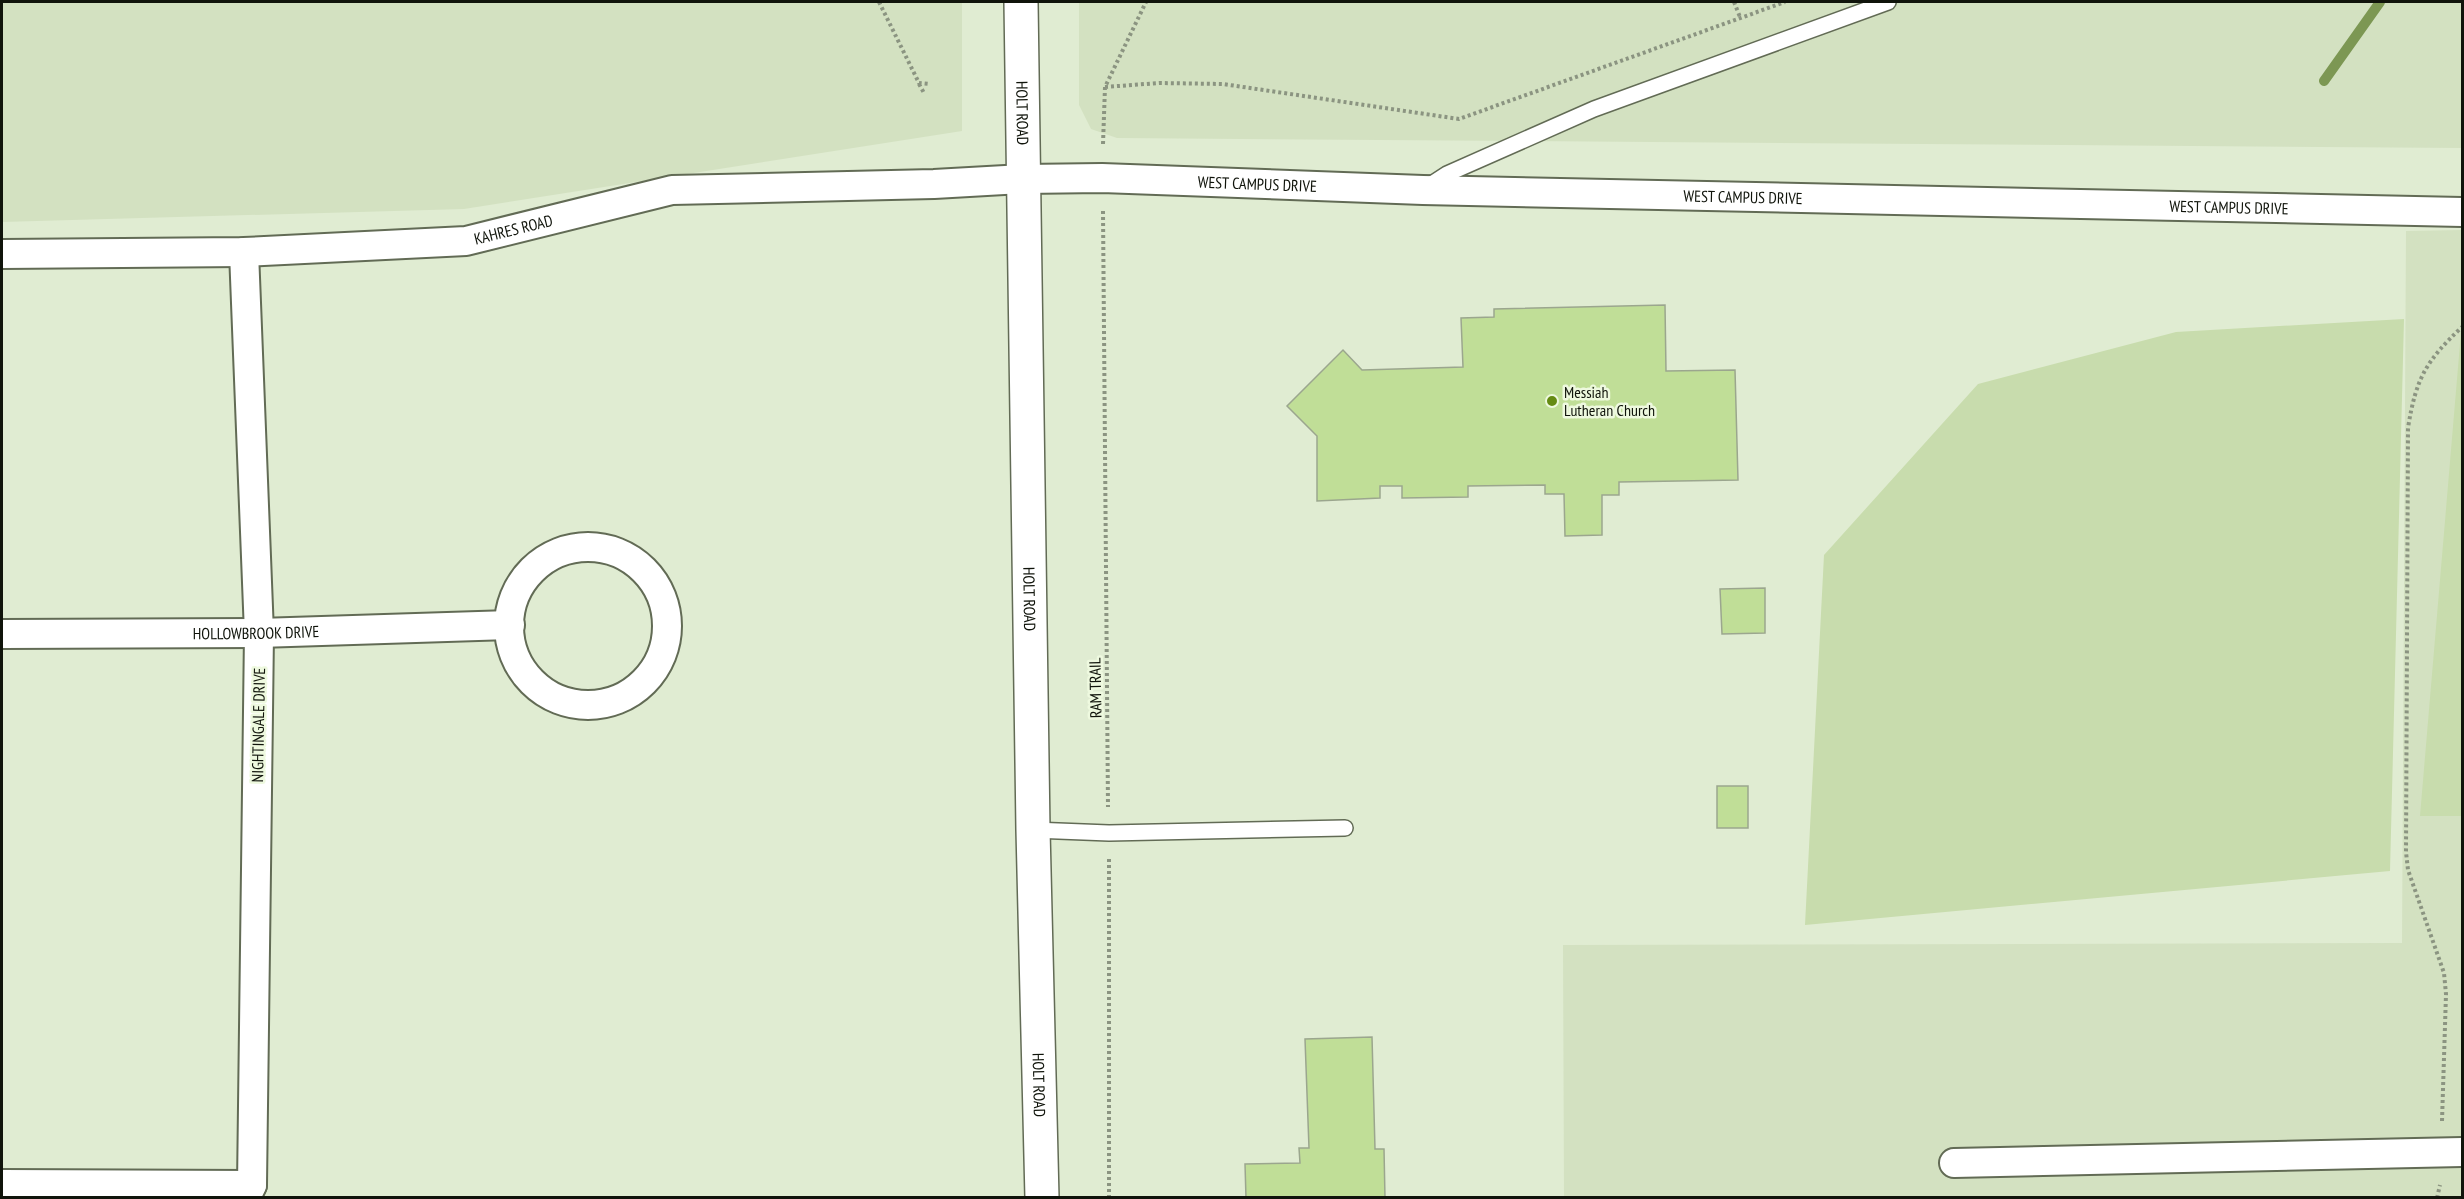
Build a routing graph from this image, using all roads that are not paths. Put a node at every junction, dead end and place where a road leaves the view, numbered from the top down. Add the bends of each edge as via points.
1 (1021, 2) edge
2 (1888, 2) edge
3 (1023, 179) junction
4 (1423, 190) junction
5 (2463, 212) edge
6 (244, 252) junction
7 (2, 254) edge
8 (510, 624) junction
9 (259, 633) junction
10 (2, 634) edge
11 (1345, 828) dead end
12 (1033, 830) junction
13 (2452, 1153) edge
14 (1954, 1163) dead end
15 (2, 1184) edge
16 (249, 1191) edge
17 (1042, 1197) edge

1 - 3 main road, HOLT ROAD
2 - 4 lane via 1594,109 1446,174
3 - 4 street, WEST CAMPUS DRIVE via 1102,178
3 - 6 street, KAHRES ROAD via 672,190 466,241
3 - 12 main road, HOLT ROAD
4 - 5 street, WEST CAMPUS DRIVE
6 - 7 street, KAHRES ROAD
6 - 9 street, NIGHTINGALE DRIVE
8 - 8 street via 515,595 535,567 560,551 605,547 628,556 647,572 666,609 668,635 658,665 648,679 610,702 583,705 562,701 534,684 519,665 510,638
8 - 9 street, HOLLOWBROOK DRIVE
9 - 10 street, HOLLOWBROOK DRIVE
9 - 16 street, NIGHTINGALE DRIVE
11 - 12 lane via 1108,833
12 - 17 main road, HOLT ROAD
13 - 14 street
15 - 16 street

